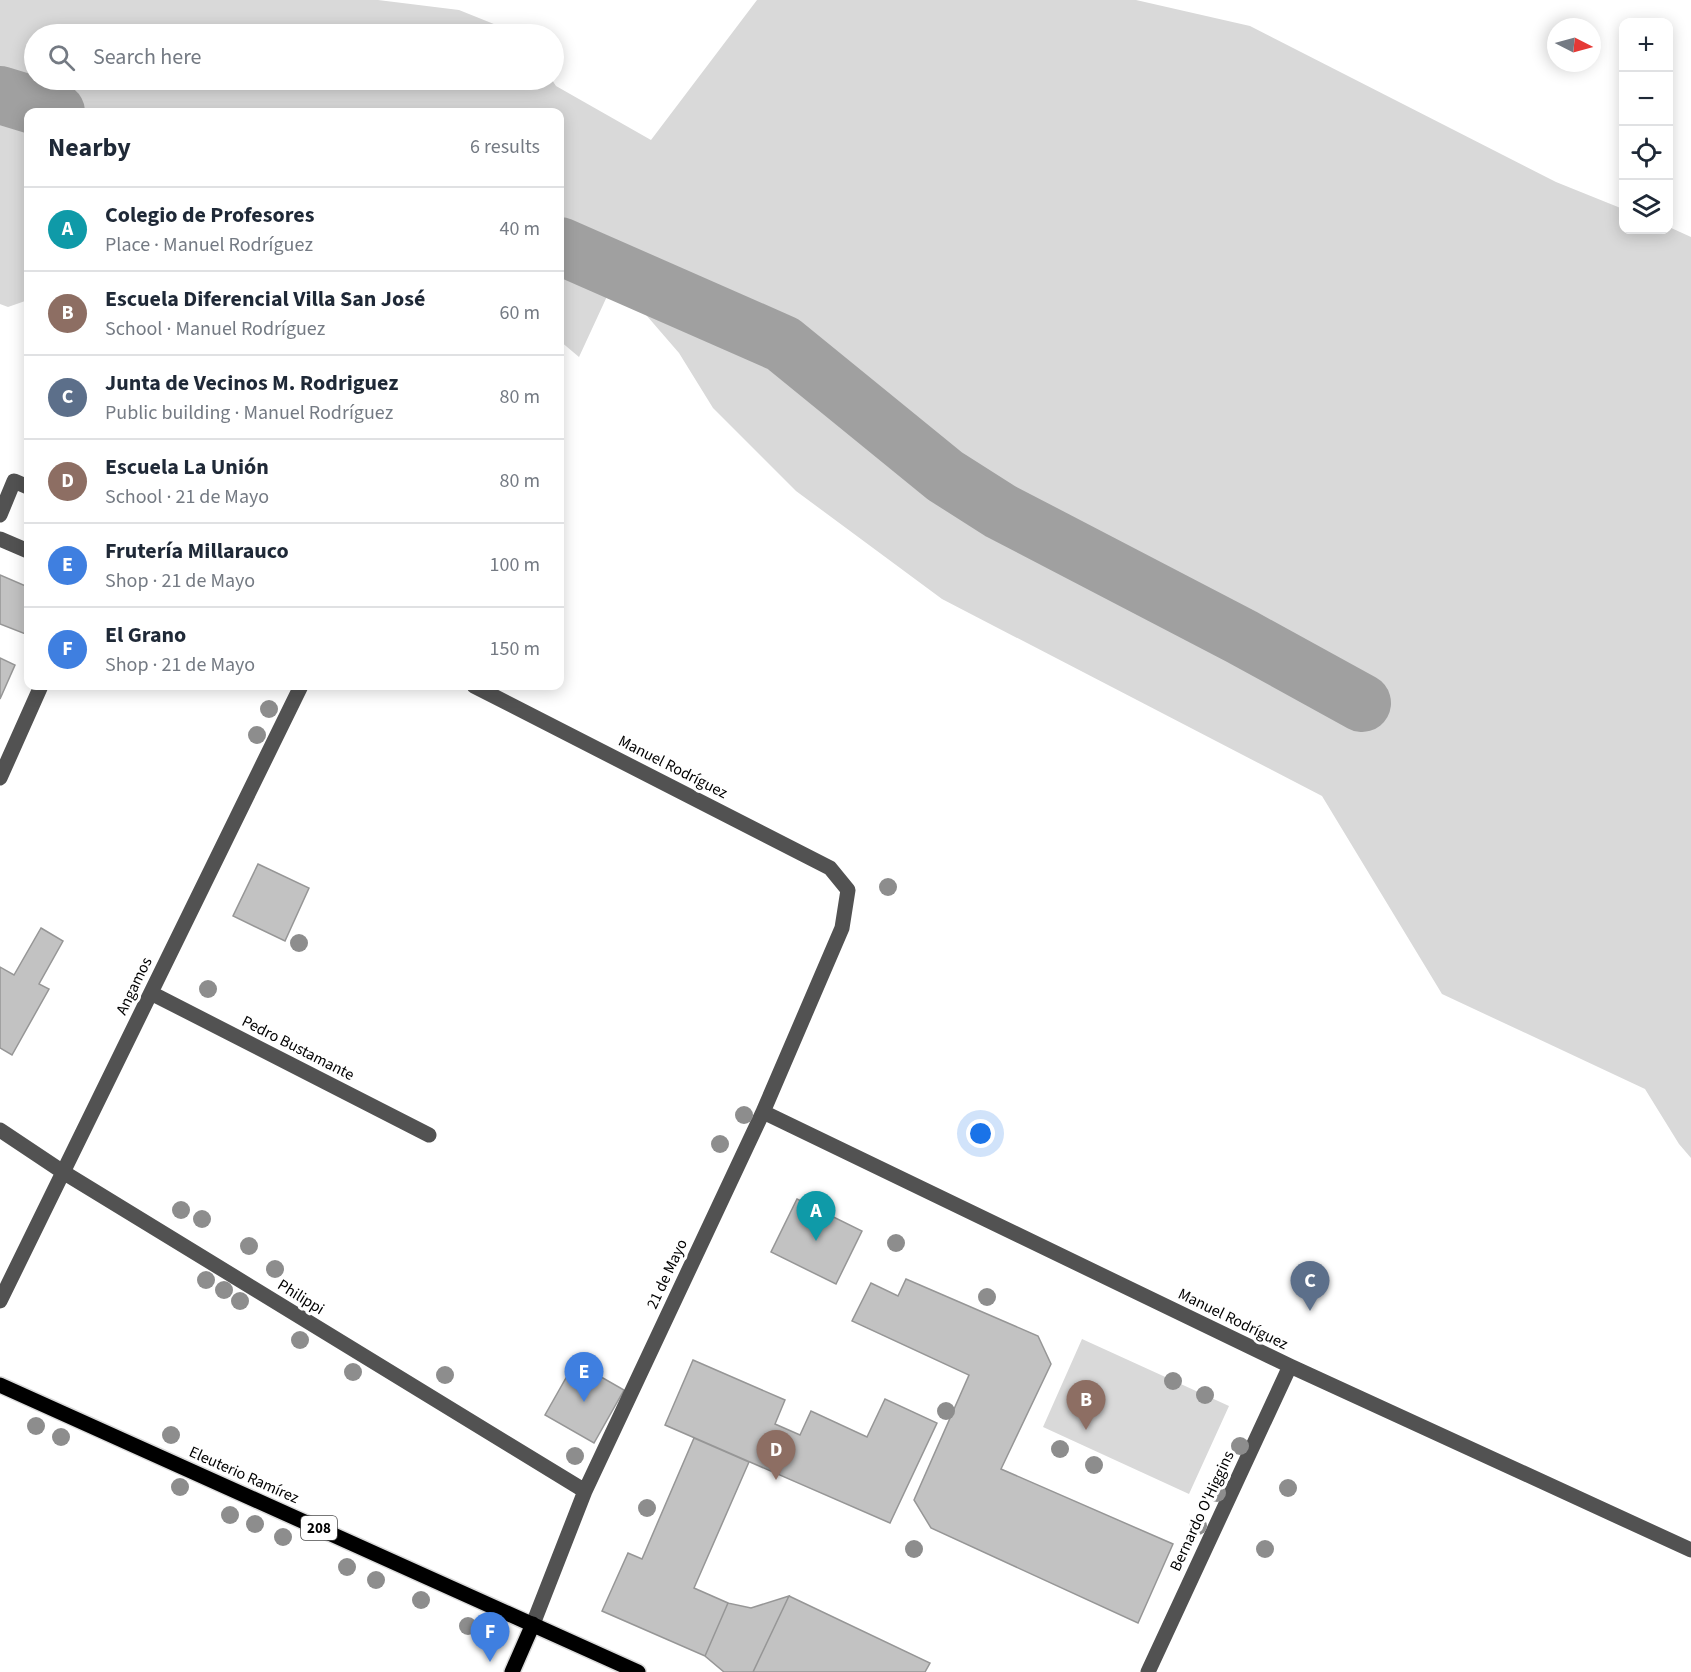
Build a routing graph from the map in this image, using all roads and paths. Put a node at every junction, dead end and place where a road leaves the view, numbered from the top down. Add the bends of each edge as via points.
1 (24, 485) edge
2 (0, 515) edge
3 (0, 539) edge
4 (24, 549) edge
5 (39, 690) edge
6 (299, 690) edge
7 (482, 690) edge
8 (0, 778) edge
9 (848, 890) joint
10 (151, 993) junction
11 (763, 1112) junction
12 (0, 1131) edge
13 (429, 1135) dead end
14 (63, 1172) junction
15 (0, 1301) edge
16 (1290, 1366) junction
17 (0, 1385) edge
18 (585, 1491) junction
19 (1691, 1550) edge
20 (533, 1624) junction
21 (512, 1672) edge
22 (638, 1672) edge
23 (1148, 1672) edge

1 - 2 street via 14,481
3 - 4 street
5 - 8 street
6 - 10 street, Angamos
7 - 9 street, Manuel Rodríguez via 830,868
9 - 11 street, 21 de Mayo via 842,928
10 - 13 street, Pedro Bustamante
10 - 14 street, Angamos
11 - 16 street, Manuel Rodríguez
11 - 18 street, 21 de Mayo
12 - 14 street, Philippi
14 - 15 street, Angamos
14 - 18 street, Philippi
16 - 19 street, Manuel Rodríguez
16 - 23 street, Bernardo O'Higgins
17 - 20 main road, Eleuterio Ramírez / 208
18 - 20 street, 21 de Mayo
20 - 21 main road, 21 de Mayo
20 - 22 main road, Eleuterio Ramírez / 208

